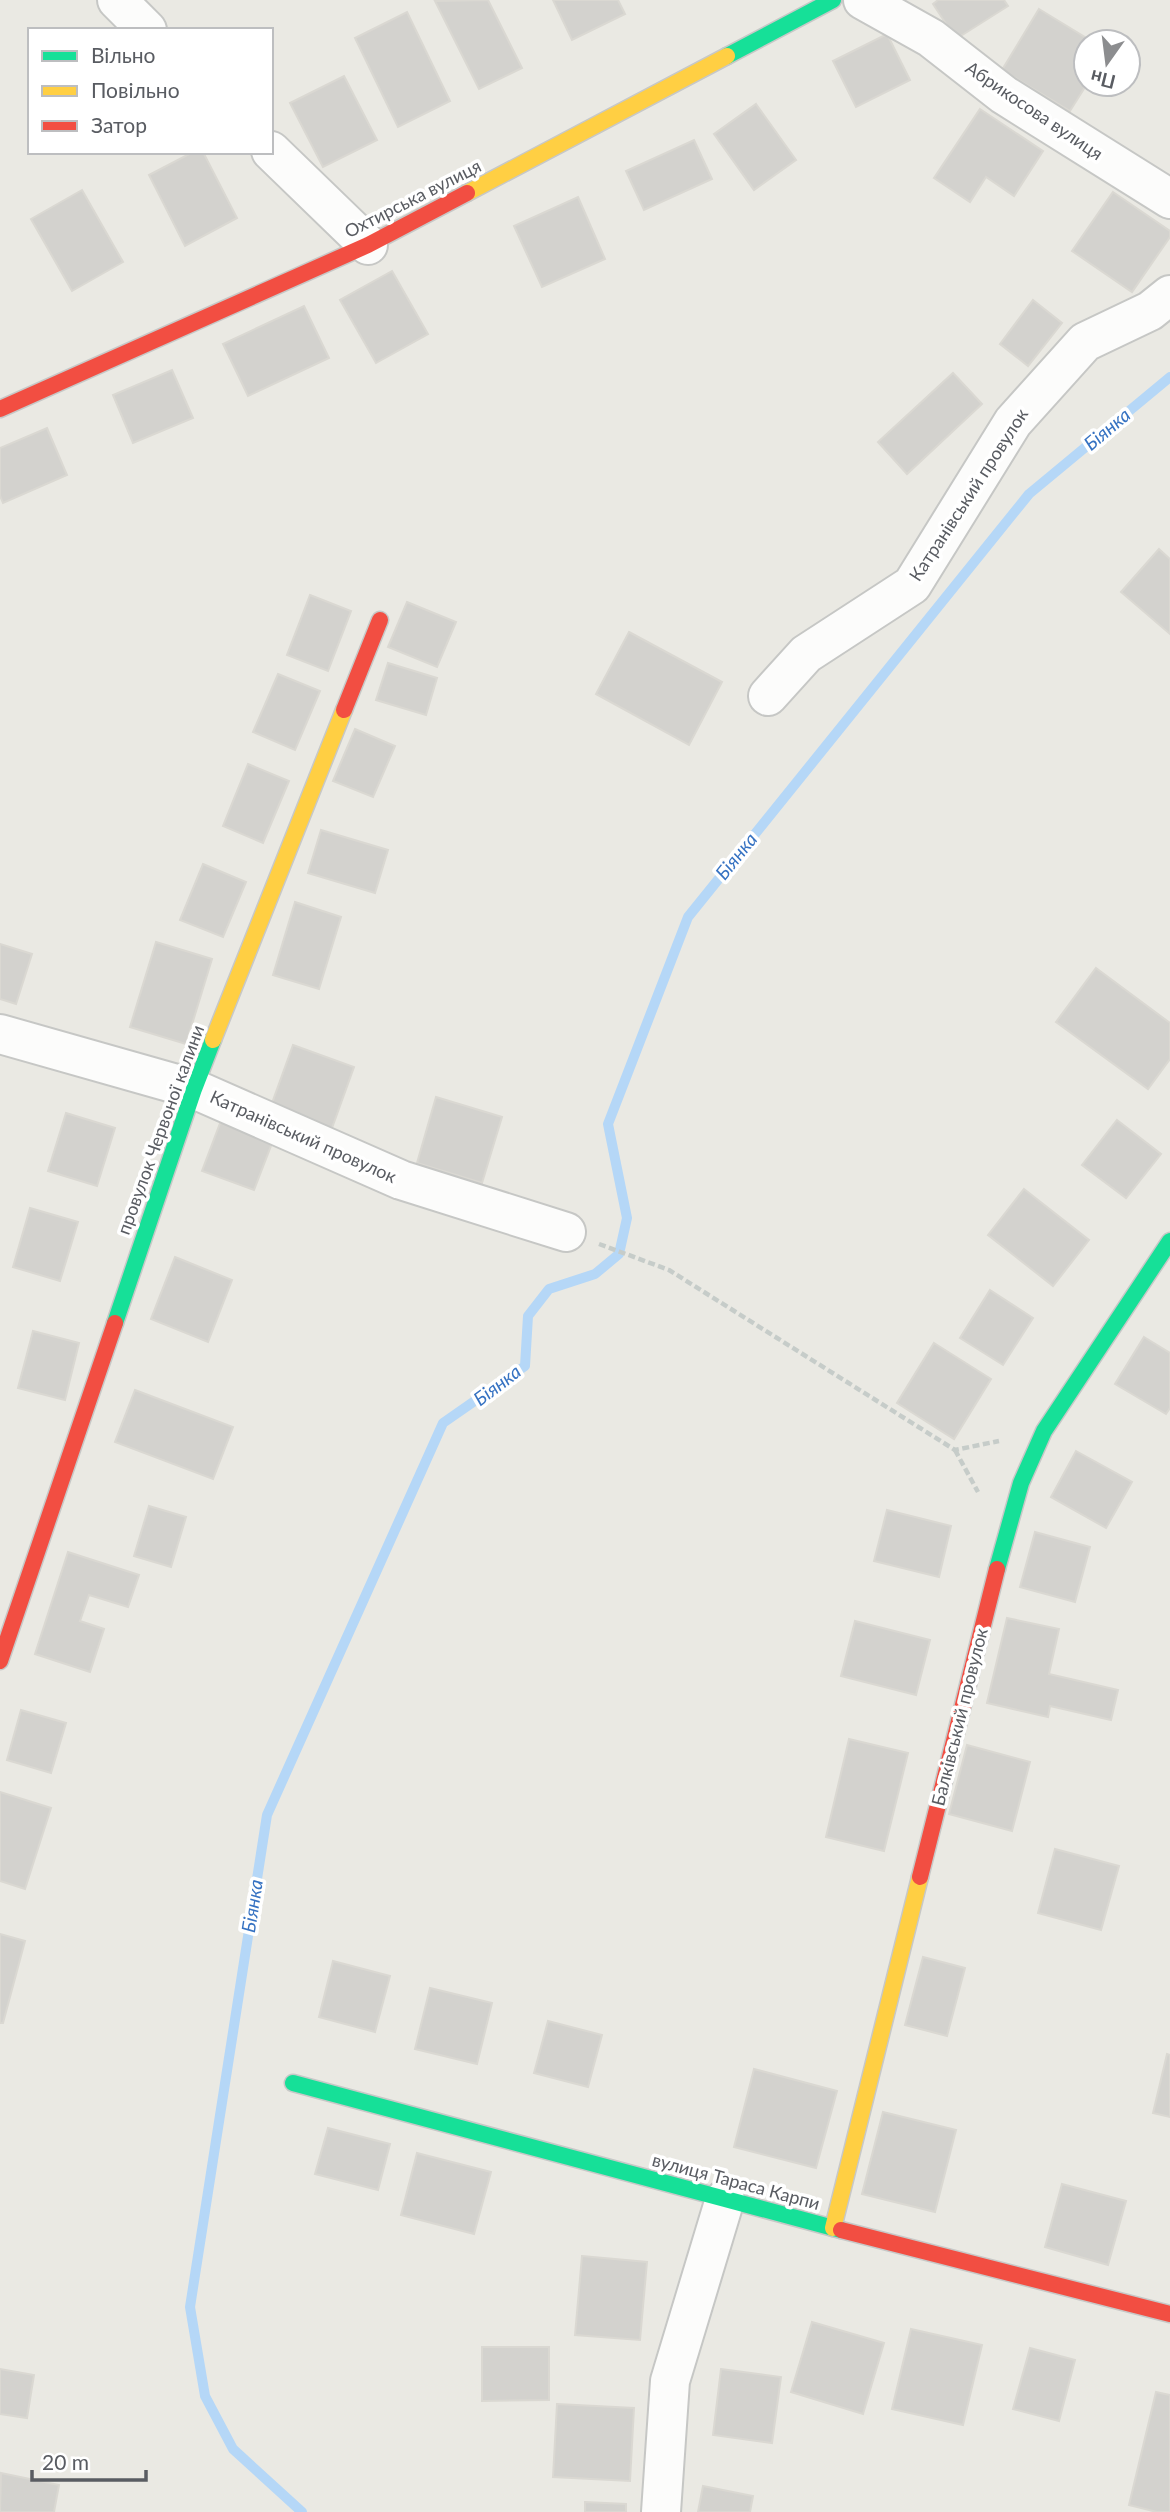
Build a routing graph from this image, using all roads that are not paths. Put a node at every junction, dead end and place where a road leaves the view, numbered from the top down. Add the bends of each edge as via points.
1 (117, 0) edge
2 (833, 0) edge
3 (863, 0) edge
4 (145, 28) edge
5 (273, 153) edge
6 (1170, 199) edge
7 (368, 245) junction
8 (1170, 295) edge
9 (0, 409) edge
10 (380, 620) dead end
11 (768, 696) dead end
12 (0, 1034) edge
13 (194, 1089) junction
14 (566, 1232) road end
15 (1170, 1241) edge
16 (0, 1661) edge
17 (293, 2083) dead end
18 (724, 2199) junction
19 (833, 2228) junction
20 (1170, 2314) edge
21 (661, 2512) edge

1 - 4 street
2 - 7 street, Охтирська вулиця
3 - 6 street, Абрикосова вулиця via 931,38 1004,95
5 - 7 street
7 - 9 street, Охтирська вулиця
8 - 11 street, Катранівський провулок via 1085,342 1013,422 912,585 806,654
10 - 13 street, провулок Червоної калини
12 - 13 street, Катранівський провулок
13 - 14 street, Катранівський провулок via 401,1180
13 - 16 street, провулок Червоної калини
15 - 19 street, Балківський провулок via 1044,1431 1021,1483
17 - 18 street, вулиця Тараса Карпи
18 - 19 street, вулиця Тараса Карпи
18 - 21 street via 670,2381
19 - 20 street, вулиця Тараса Карпи

